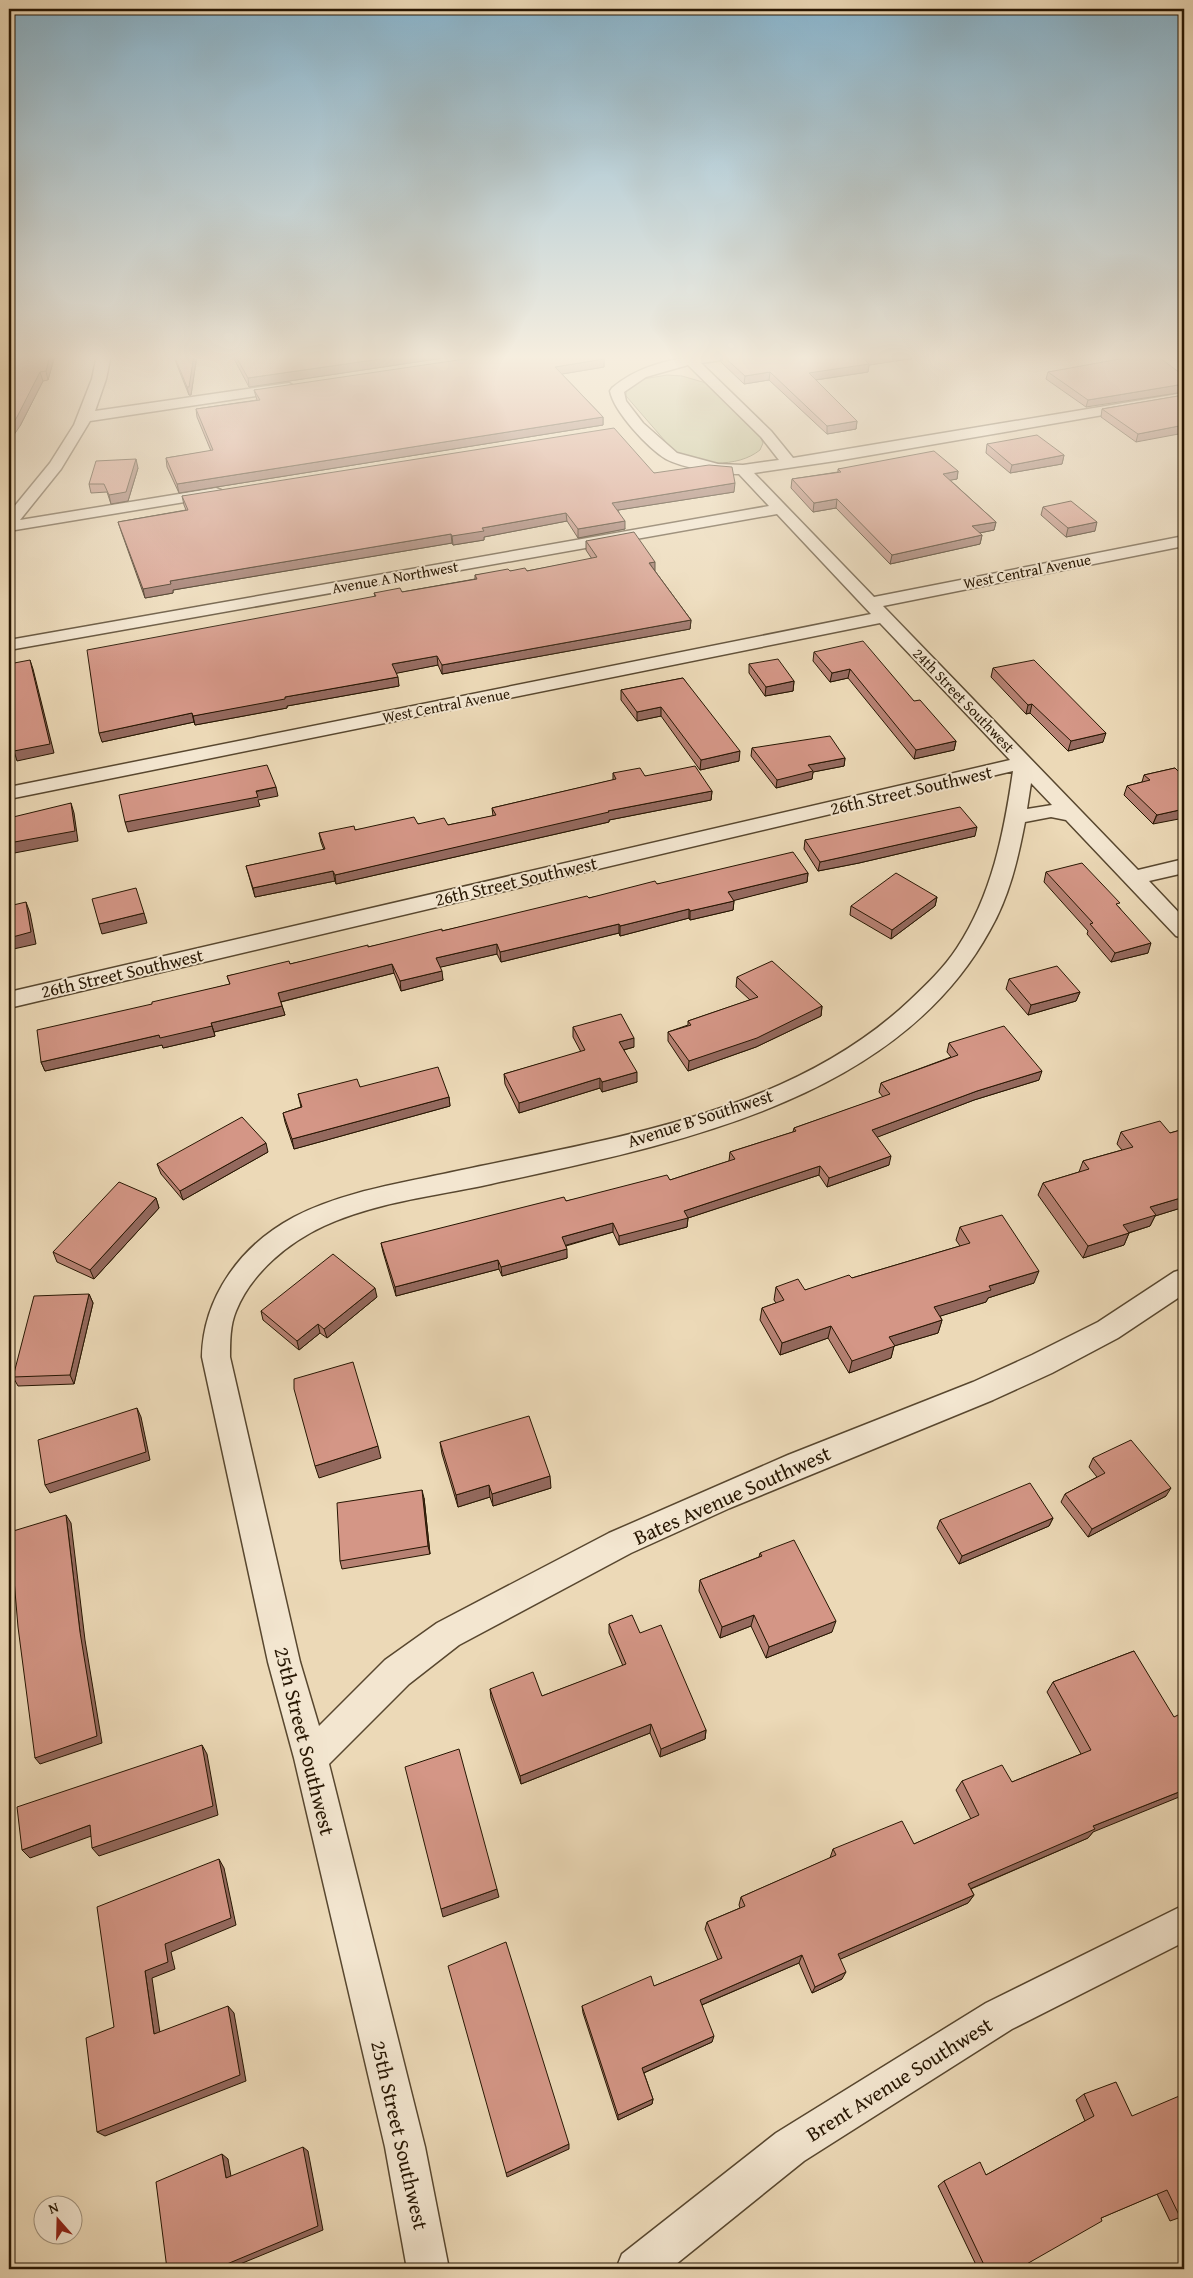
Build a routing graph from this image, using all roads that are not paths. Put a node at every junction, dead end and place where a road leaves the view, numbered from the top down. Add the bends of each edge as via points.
1 (60, 461) edge
2 (687, 461) edge
3 (788, 461) edge
4 (806, 461) edge
5 (790, 464) junction
6 (743, 470) junction
7 (235, 490) edge
8 (780, 509) junction
9 (9, 522) edge
10 (9, 526) edge
11 (1184, 541) edge
12 (871, 603) junction
13 (884, 617) junction
14 (9, 645) edge
15 (1024, 763) junction
16 (9, 793) edge
17 (1074, 815) junction
18 (1017, 817) junction
19 (1184, 866) edge
20 (1135, 878) junction
21 (1184, 931) edge
22 (9, 1000) edge
23 (287, 1235) joint
24 (1184, 1280) edge
25 (311, 1758) junction
26 (1184, 1924) edge
27 (428, 2269) edge
28 (638, 2269) edge

1 - 9 street
2 - 6 street via 717,469
3 - 5 street
4 - 5 street
5 - 6 street
6 - 8 street, 24th Street Southwest
7 - 10 street
8 - 12 street, 24th Street Southwest
8 - 14 street, Avenue A Northwest
11 - 12 street, West Central Avenue
12 - 13 street, 24th Street Southwest
13 - 15 street, 24th Street Southwest
13 - 16 street, West Central Avenue
15 - 17 street, 24th Street Southwest
15 - 18 street, Avenue B Southwest
15 - 22 street, 26th Street Southwest
17 - 18 street via 1051,811
17 - 20 street, 24th Street Southwest
18 - 23 street, Avenue B Southwest via 996,898 968,951 948,977 895,1027 848,1059 777,1095 676,1130 363,1203 317,1218
19 - 20 street
20 - 21 street, 24th Street Southwest
23 - 25 street, 25th Street Southwest via 252,1264 222,1310 216,1358 284,1662
24 - 25 street, Bates Avenue Southwest via 1108,1330 1042,1364 719,1498 620,1543 448,1634 397,1672
25 - 27 street, 25th Street Southwest via 405,2147
26 - 28 street, Brent Avenue Southwest via 999,2016 790,2147

